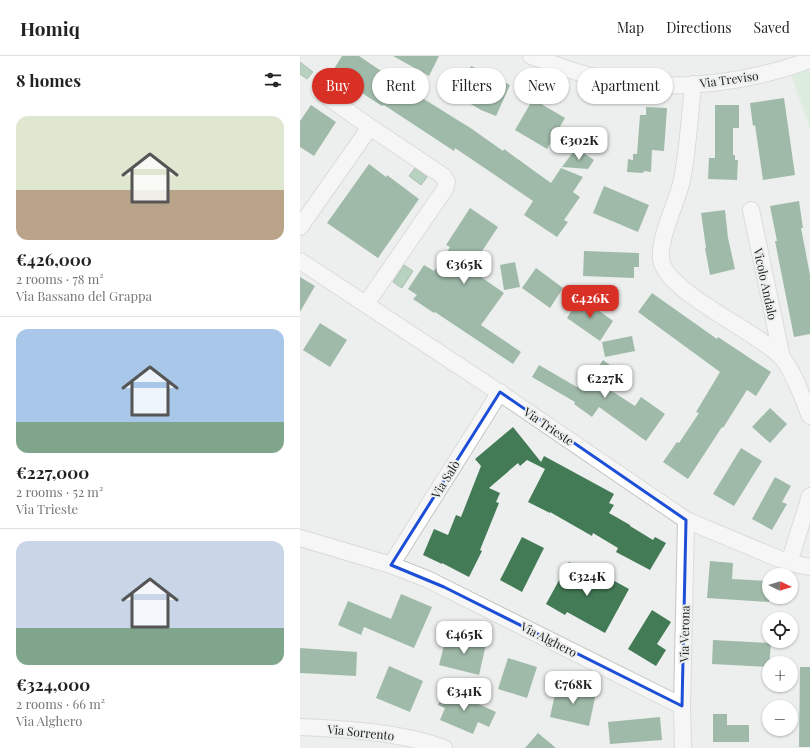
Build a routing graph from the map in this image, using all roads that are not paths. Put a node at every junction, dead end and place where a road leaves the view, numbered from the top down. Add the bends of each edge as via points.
1 (531, 56) edge
2 (810, 60) edge
3 (693, 84) junction
4 (337, 104) edge
5 (370, 127) junction
6 (751, 210) dead end
7 (300, 227) edge
8 (300, 260) edge
9 (366, 304) junction
10 (782, 358) junction
11 (500, 392) junction
12 (810, 416) edge
13 (810, 496) edge
14 (686, 520) junction
15 (300, 538) edge
16 (788, 563) junction
17 (391, 565) junction
18 (810, 567) edge
19 (682, 706) junction
20 (300, 727) edge
21 (444, 748) edge
22 (683, 748) edge

1 - 3 street, Via Treviso via 579,73 615,81 656,85
2 - 3 street, Via Treviso via 759,75
3 - 10 street via 683,175 663,239 662,263 670,277 685,291 762,341
4 - 5 street
5 - 7 street
5 - 9 street via 443,176 447,182 445,189
6 - 10 street, Vicolo Andalo
8 - 9 street, Via Trieste
9 - 11 street, Via Trieste
10 - 12 street
11 - 14 street, Via Trieste
11 - 17 street, Via Salò
13 - 16 street
14 - 16 street, Via Trieste
14 - 19 street, Via Verona
15 - 17 street, Via Alghero
16 - 18 street, Via Trieste
17 - 19 street, Via Alghero via 444,587
19 - 22 street, Via Verona
20 - 21 street, Via Sorrento via 408,738

